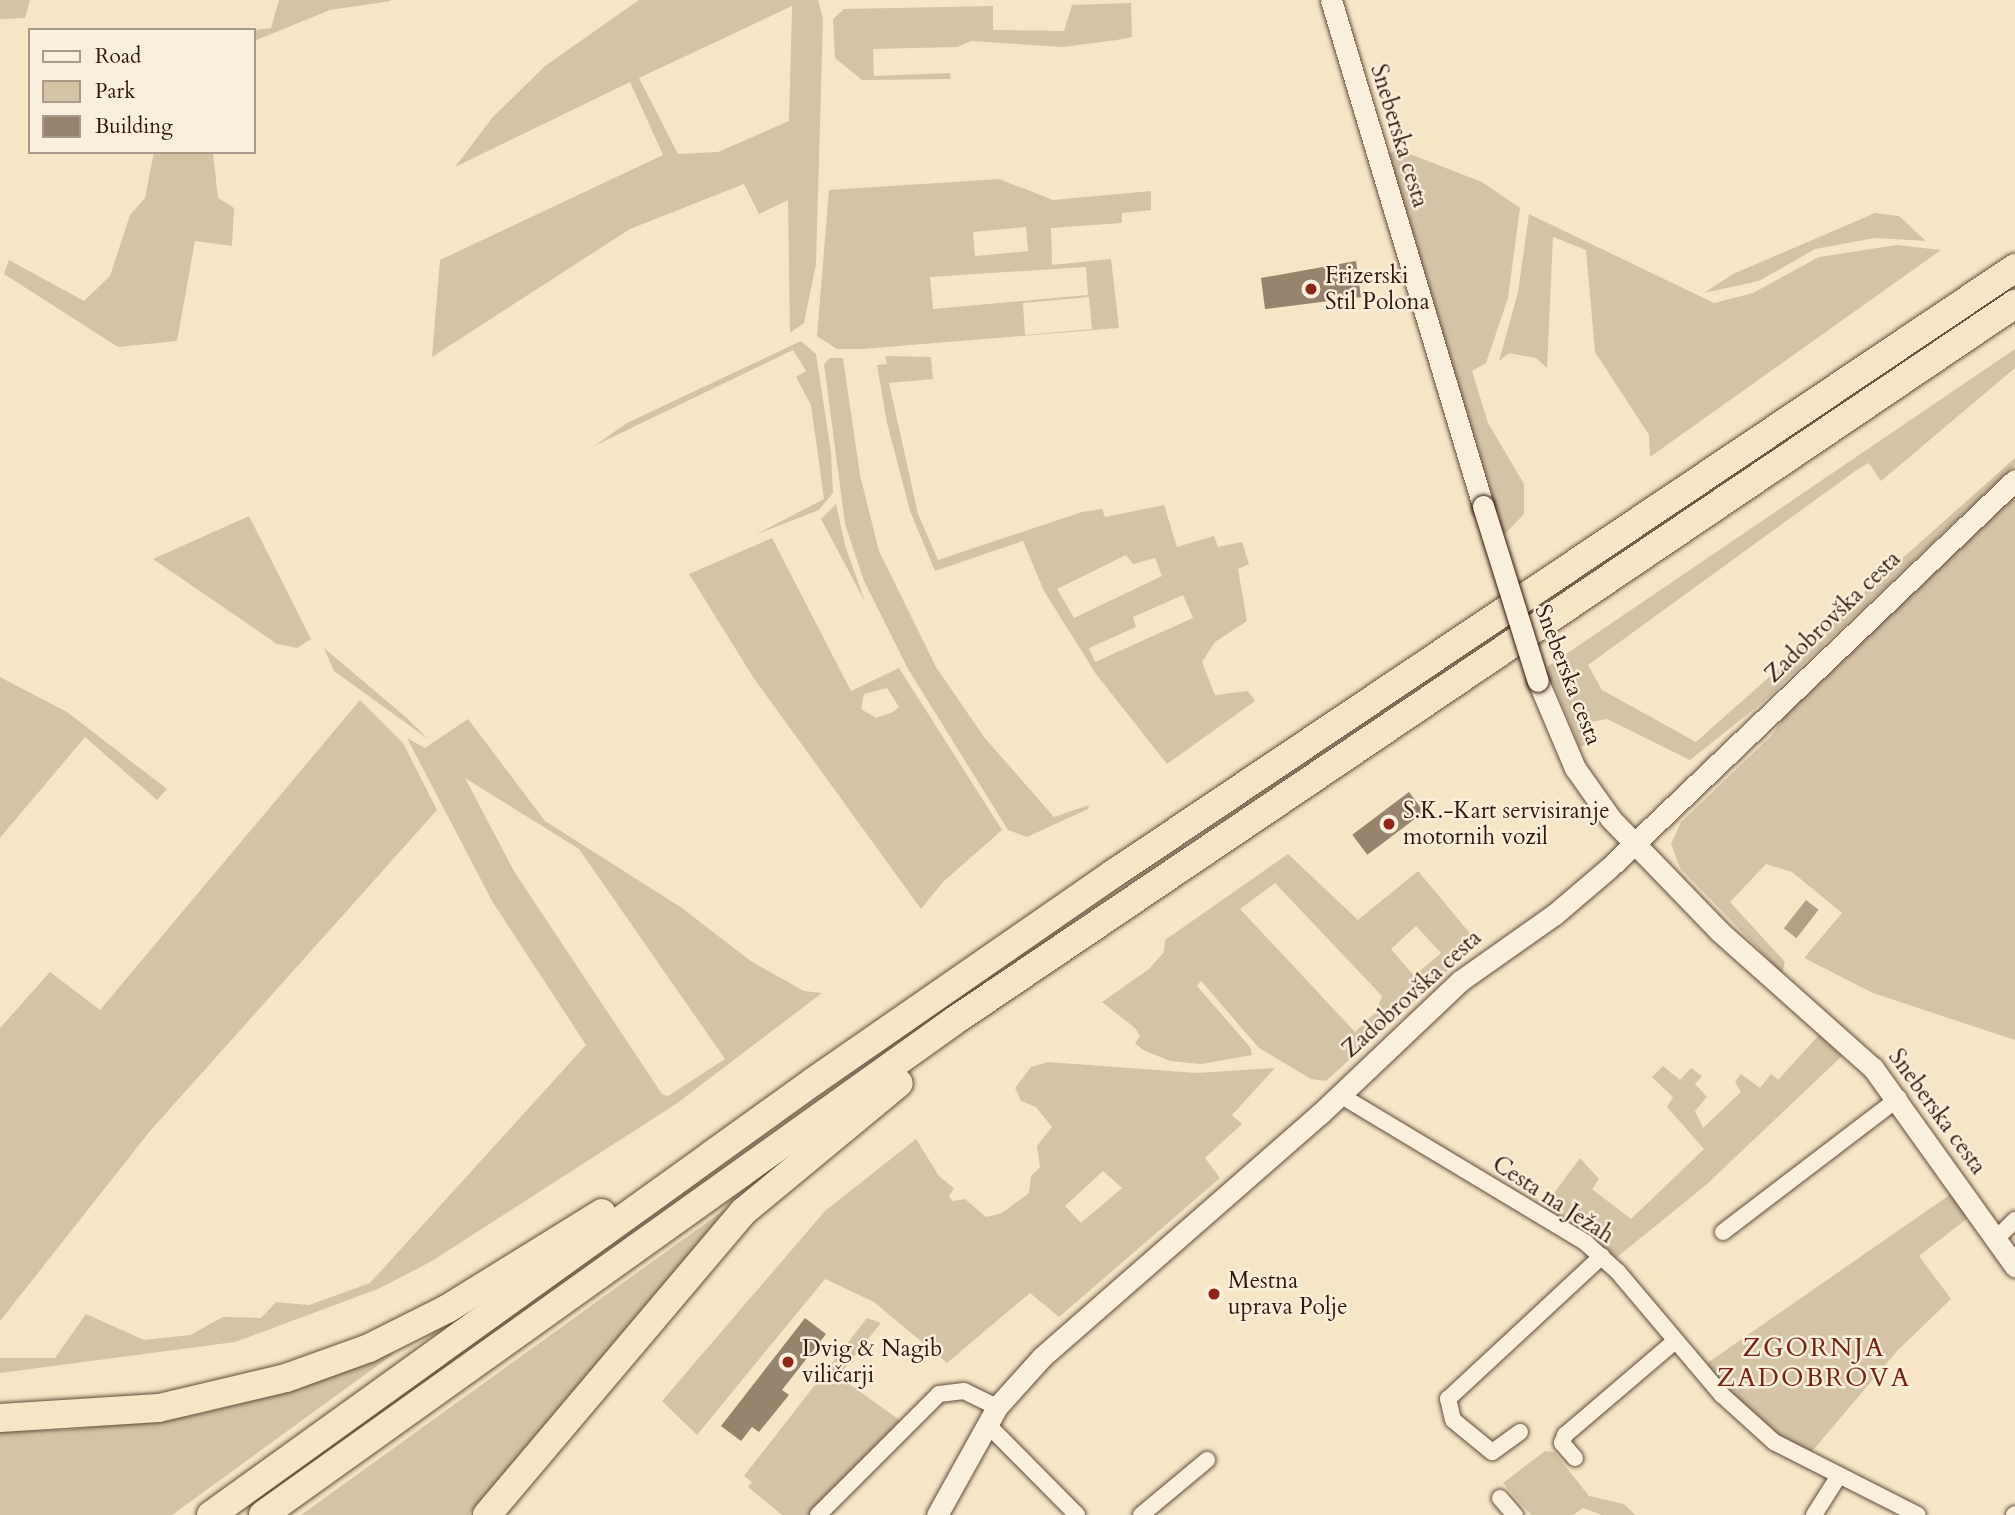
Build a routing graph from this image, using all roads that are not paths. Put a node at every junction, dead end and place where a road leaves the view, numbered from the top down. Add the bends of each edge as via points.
1 (1331, 0) edge
2 (2015, 268) edge
3 (2015, 304) edge
4 (2015, 480) edge
5 (1634, 844) junction
6 (954, 1021) junction
7 (1340, 1095) junction
8 (1899, 1098) junction
9 (654, 1195) junction
10 (2015, 1220) edge
11 (1723, 1232) dead end
12 (1996, 1240) junction
13 (1602, 1256) junction
14 (2015, 1266) edge
15 (1675, 1341) junction
16 (992, 1415) junction
17 (0, 1418) edge
18 (1520, 1432) dead end
19 (1575, 1458) dead end
20 (1208, 1460) dead end
21 (1838, 1477) junction
22 (1500, 1499) dead end
23 (211, 1515) edge
24 (264, 1515) edge
25 (486, 1515) edge
26 (818, 1515) edge
27 (937, 1515) edge
28 (1077, 1515) edge
29 (1141, 1515) edge
30 (1515, 1515) edge
31 (1814, 1515) edge
32 (1918, 1515) edge

1 - 5 main road, Sneberska cesta, bridge via 1538,681 1575,768
2 - 9 highway via 1124,866
3 - 6 highway
4 - 5 main road, Zadobrovška cesta
5 - 7 main road, Zadobrovška cesta via 1555,914 1470,973
5 - 8 main road, Sneberska cesta via 1756,965 1863,1058
6 - 24 highway
6 - 25 highway via 917,1069 808,1152 728,1228
7 - 13 street, Cesta na Ježah
7 - 16 main road, Zadobrovška cesta via 1050,1349
8 - 11 street
8 - 12 main road, Sneberska cesta
9 - 17 highway via 601,1214 408,1329 286,1378 159,1408
9 - 23 highway
10 - 12 street
12 - 14 main road, Sneberska cesta
13 - 15 street, Cesta na Ježah
13 - 18 street via 1448,1399 1453,1420 1492,1452
15 - 19 street via 1565,1435 1562,1443
15 - 21 street, Cesta na Ježah via 1743,1417 1793,1454
16 - 26 street via 964,1391 939,1394
16 - 27 main road, Zadobrovška cesta
16 - 28 street
20 - 29 street
21 - 31 street
21 - 32 street, Cesta na Ježah
22 - 30 street

